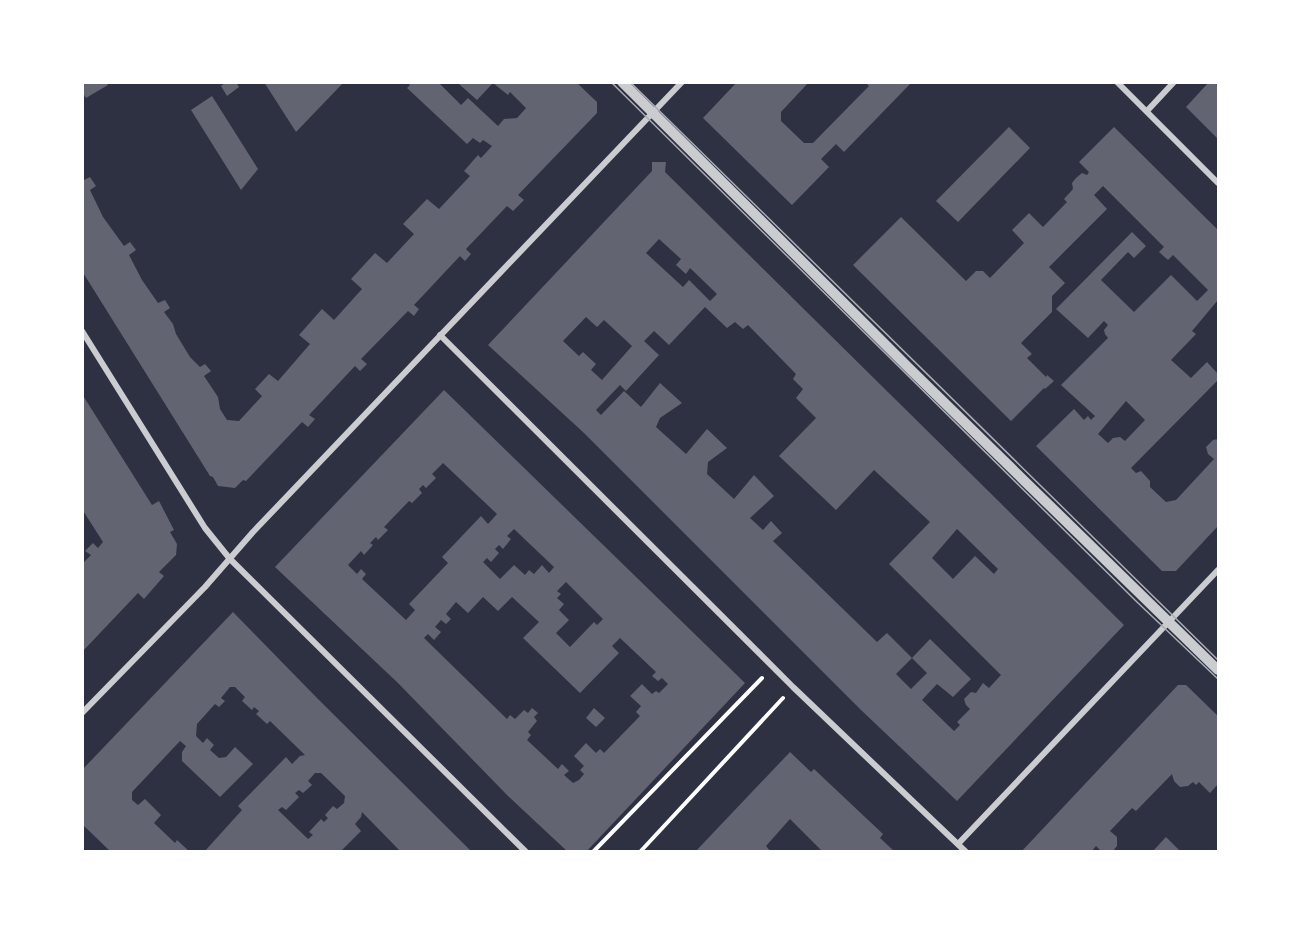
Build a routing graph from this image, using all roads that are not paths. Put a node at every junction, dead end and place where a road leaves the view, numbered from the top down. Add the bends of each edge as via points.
1 (622, 82) edge
2 (682, 82) edge
3 (1117, 82) edge
4 (1174, 82) edge
5 (1147, 111) junction
6 (653, 113) junction
7 (1218, 183) edge
8 (82, 331) edge
9 (440, 335) junction
10 (230, 559) junction
11 (1218, 570) edge
12 (1170, 621) junction
13 (1218, 670) edge
14 (82, 713) edge
15 (958, 844) junction
16 (526, 852) edge
17 (966, 852) edge

1 - 6 street
2 - 6 street
3 - 5 street
4 - 5 street
5 - 7 street
6 - 9 street
6 - 12 street
8 - 10 street via 205,528
9 - 10 street
9 - 15 street via 793,687
10 - 14 street
10 - 16 street
11 - 12 street
12 - 13 street
12 - 15 street
15 - 17 street

